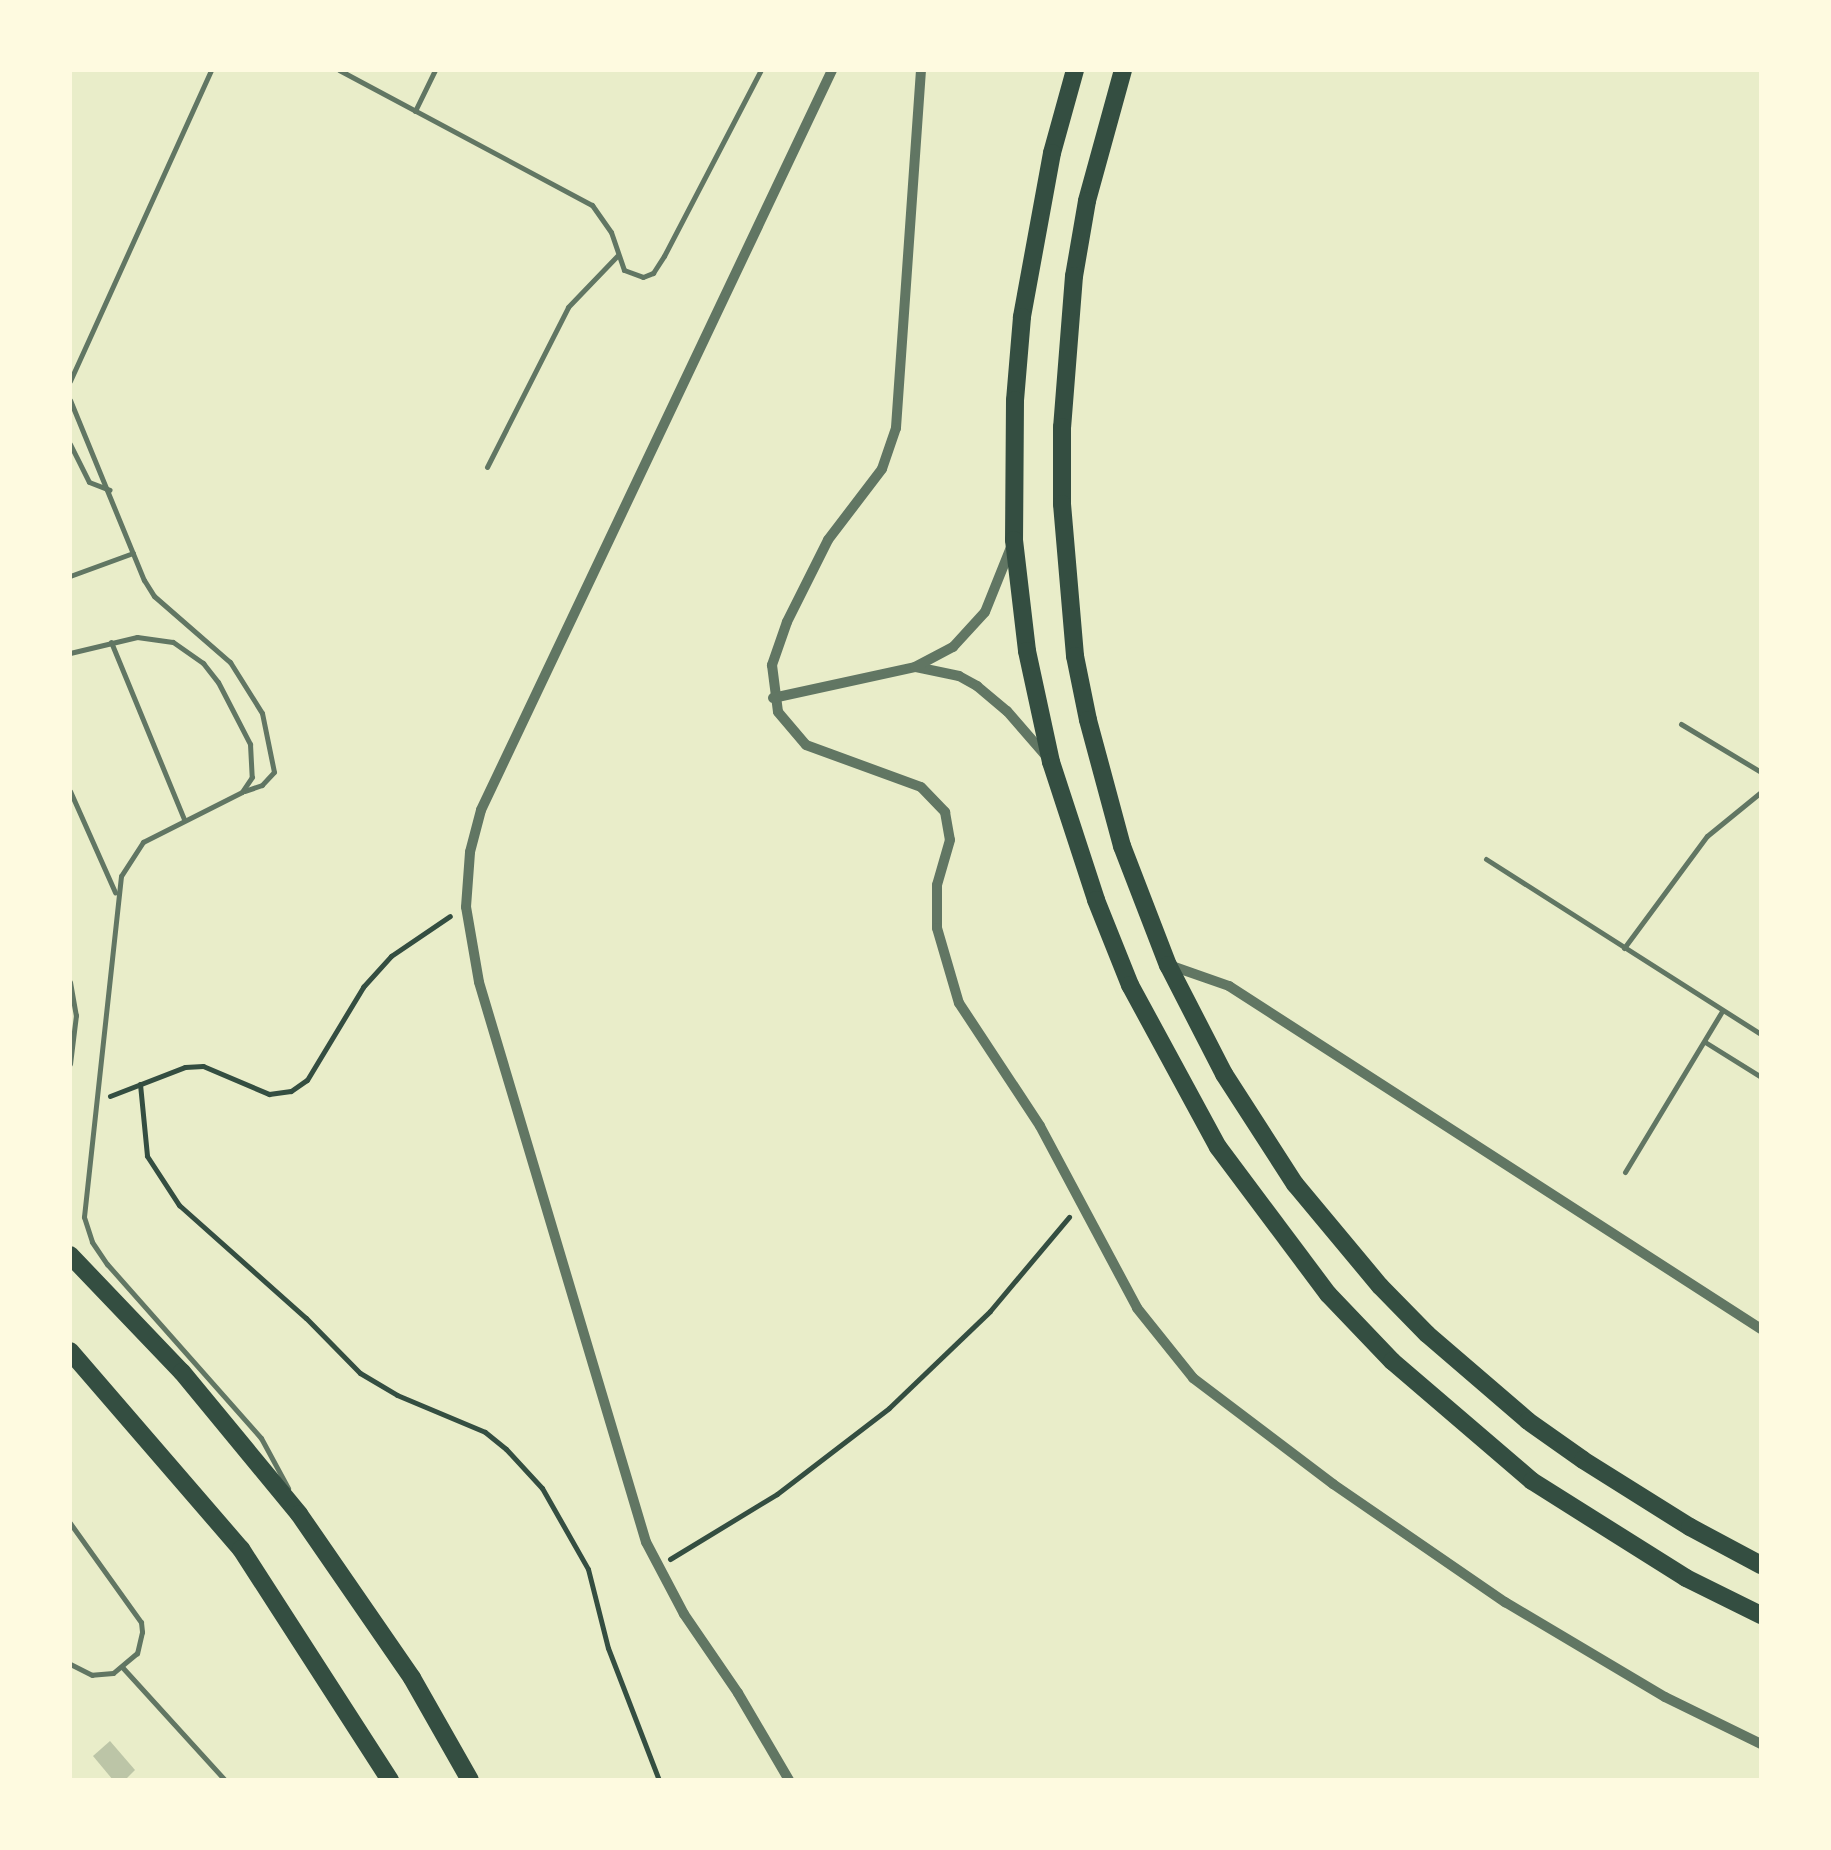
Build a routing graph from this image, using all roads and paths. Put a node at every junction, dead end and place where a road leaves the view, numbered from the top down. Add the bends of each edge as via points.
1 (211, 70) edge
2 (338, 70) edge
3 (435, 70) edge
4 (761, 70) edge
5 (832, 70) edge
6 (921, 70) edge
7 (1075, 70) edge
8 (1122, 70) edge
9 (415, 111) junction
10 (617, 256) junction
11 (70, 379) edge
12 (70, 400) edge
13 (70, 444) edge
14 (487, 467) dead end
15 (110, 490) junction
16 (1014, 540) junction
17 (133, 553) junction
18 (70, 576) edge
19 (111, 642) junction
20 (70, 653) edge
21 (915, 667) junction
22 (772, 698) junction
23 (1682, 724) dead end
24 (1051, 762) junction
25 (1761, 772) edge
26 (70, 791) edge
27 (242, 792) junction
28 (1761, 792) edge
29 (184, 820) junction
30 (1486, 859) dead end
31 (116, 895) junction
32 (466, 907) junction
33 (1624, 948) junction
34 (1168, 964) junction
35 (70, 982) edge
36 (1722, 1011) junction
37 (1761, 1034) edge
38 (1705, 1042) junction
39 (70, 1064) edge
40 (1761, 1077) edge
41 (140, 1084) junction
42 (94, 1103) junction
43 (1625, 1172) dead end
44 (1081, 1203) junction
45 (70, 1255) edge
46 (1761, 1330) edge
47 (70, 1351) edge
48 (298, 1514) junction
49 (70, 1523) edge
50 (1761, 1565) edge
51 (657, 1567) junction
52 (1761, 1616) edge
53 (70, 1664) edge
54 (123, 1668) junction
55 (1761, 1744) edge
56 (225, 1780) edge
57 (390, 1780) edge
58 (470, 1780) edge
59 (659, 1780) edge
60 (789, 1780) edge

1 - 11 lane
2 - 9 lane
3 - 9 lane
4 - 10 lane via 660,264 633,276
5 - 32 street via 481,810
6 - 22 street via 896,428 882,469 828,540 798,594 772,666
7 - 16 main road via 1048,169 1022,317
8 - 34 main road via 1074,276 1062,408 1062,504 1088,720 1122,846
9 - 10 lane via 592,205 611,232
10 - 14 lane via 568,307
12 - 15 lane
13 - 15 lane via 90,482
15 - 17 lane
16 - 21 street via 970,632
16 - 24 main road via 1027,651
17 - 18 lane
17 - 27 lane via 154,596 230,662 262,713 274,772
19 - 20 lane
19 - 27 lane via 156,636 203,663 232,700 250,744 252,778
19 - 29 lane
21 - 22 street
21 - 24 street via 977,686
22 - 44 street via 806,744 921,787 945,812 950,840 936,906 949,976 972,1028 1032,1113
23 - 25 lane
24 - 52 main road via 1096,900 1171,1068 1218,1147 1328,1294 1446,1411 1532,1480 1686,1578
26 - 31 lane
27 - 29 lane
28 - 33 lane via 1707,836
29 - 31 lane via 144,842
30 - 33 lane
31 - 42 lane
32 - 41 path via 391,956 306,1080 291,1090 269,1094 203,1066 169,1070
32 - 51 street via 479,982 628,1490
33 - 36 lane
34 - 46 street via 1229,986
34 - 50 main road via 1258,1129 1337,1236 1416,1322 1489,1390 1582,1460
35 - 39 lane via 76,1014
36 - 37 lane
36 - 38 lane
38 - 40 lane
38 - 43 lane
41 - 42 path
41 - 59 path via 147,1156 180,1206 360,1373 484,1432 542,1488 588,1569 608,1648
42 - 48 lane via 84,1190 92,1242 262,1438
44 - 51 path via 990,1311 889,1408 777,1494
44 - 55 street via 1150,1328 1218,1399 1522,1612 1664,1697
45 - 48 main road via 182,1372
47 - 57 main road via 241,1549
48 - 58 main road via 412,1678
49 - 54 lane via 140,1622 137,1653
51 - 60 street
53 - 54 lane via 92,1675
54 - 56 lane

